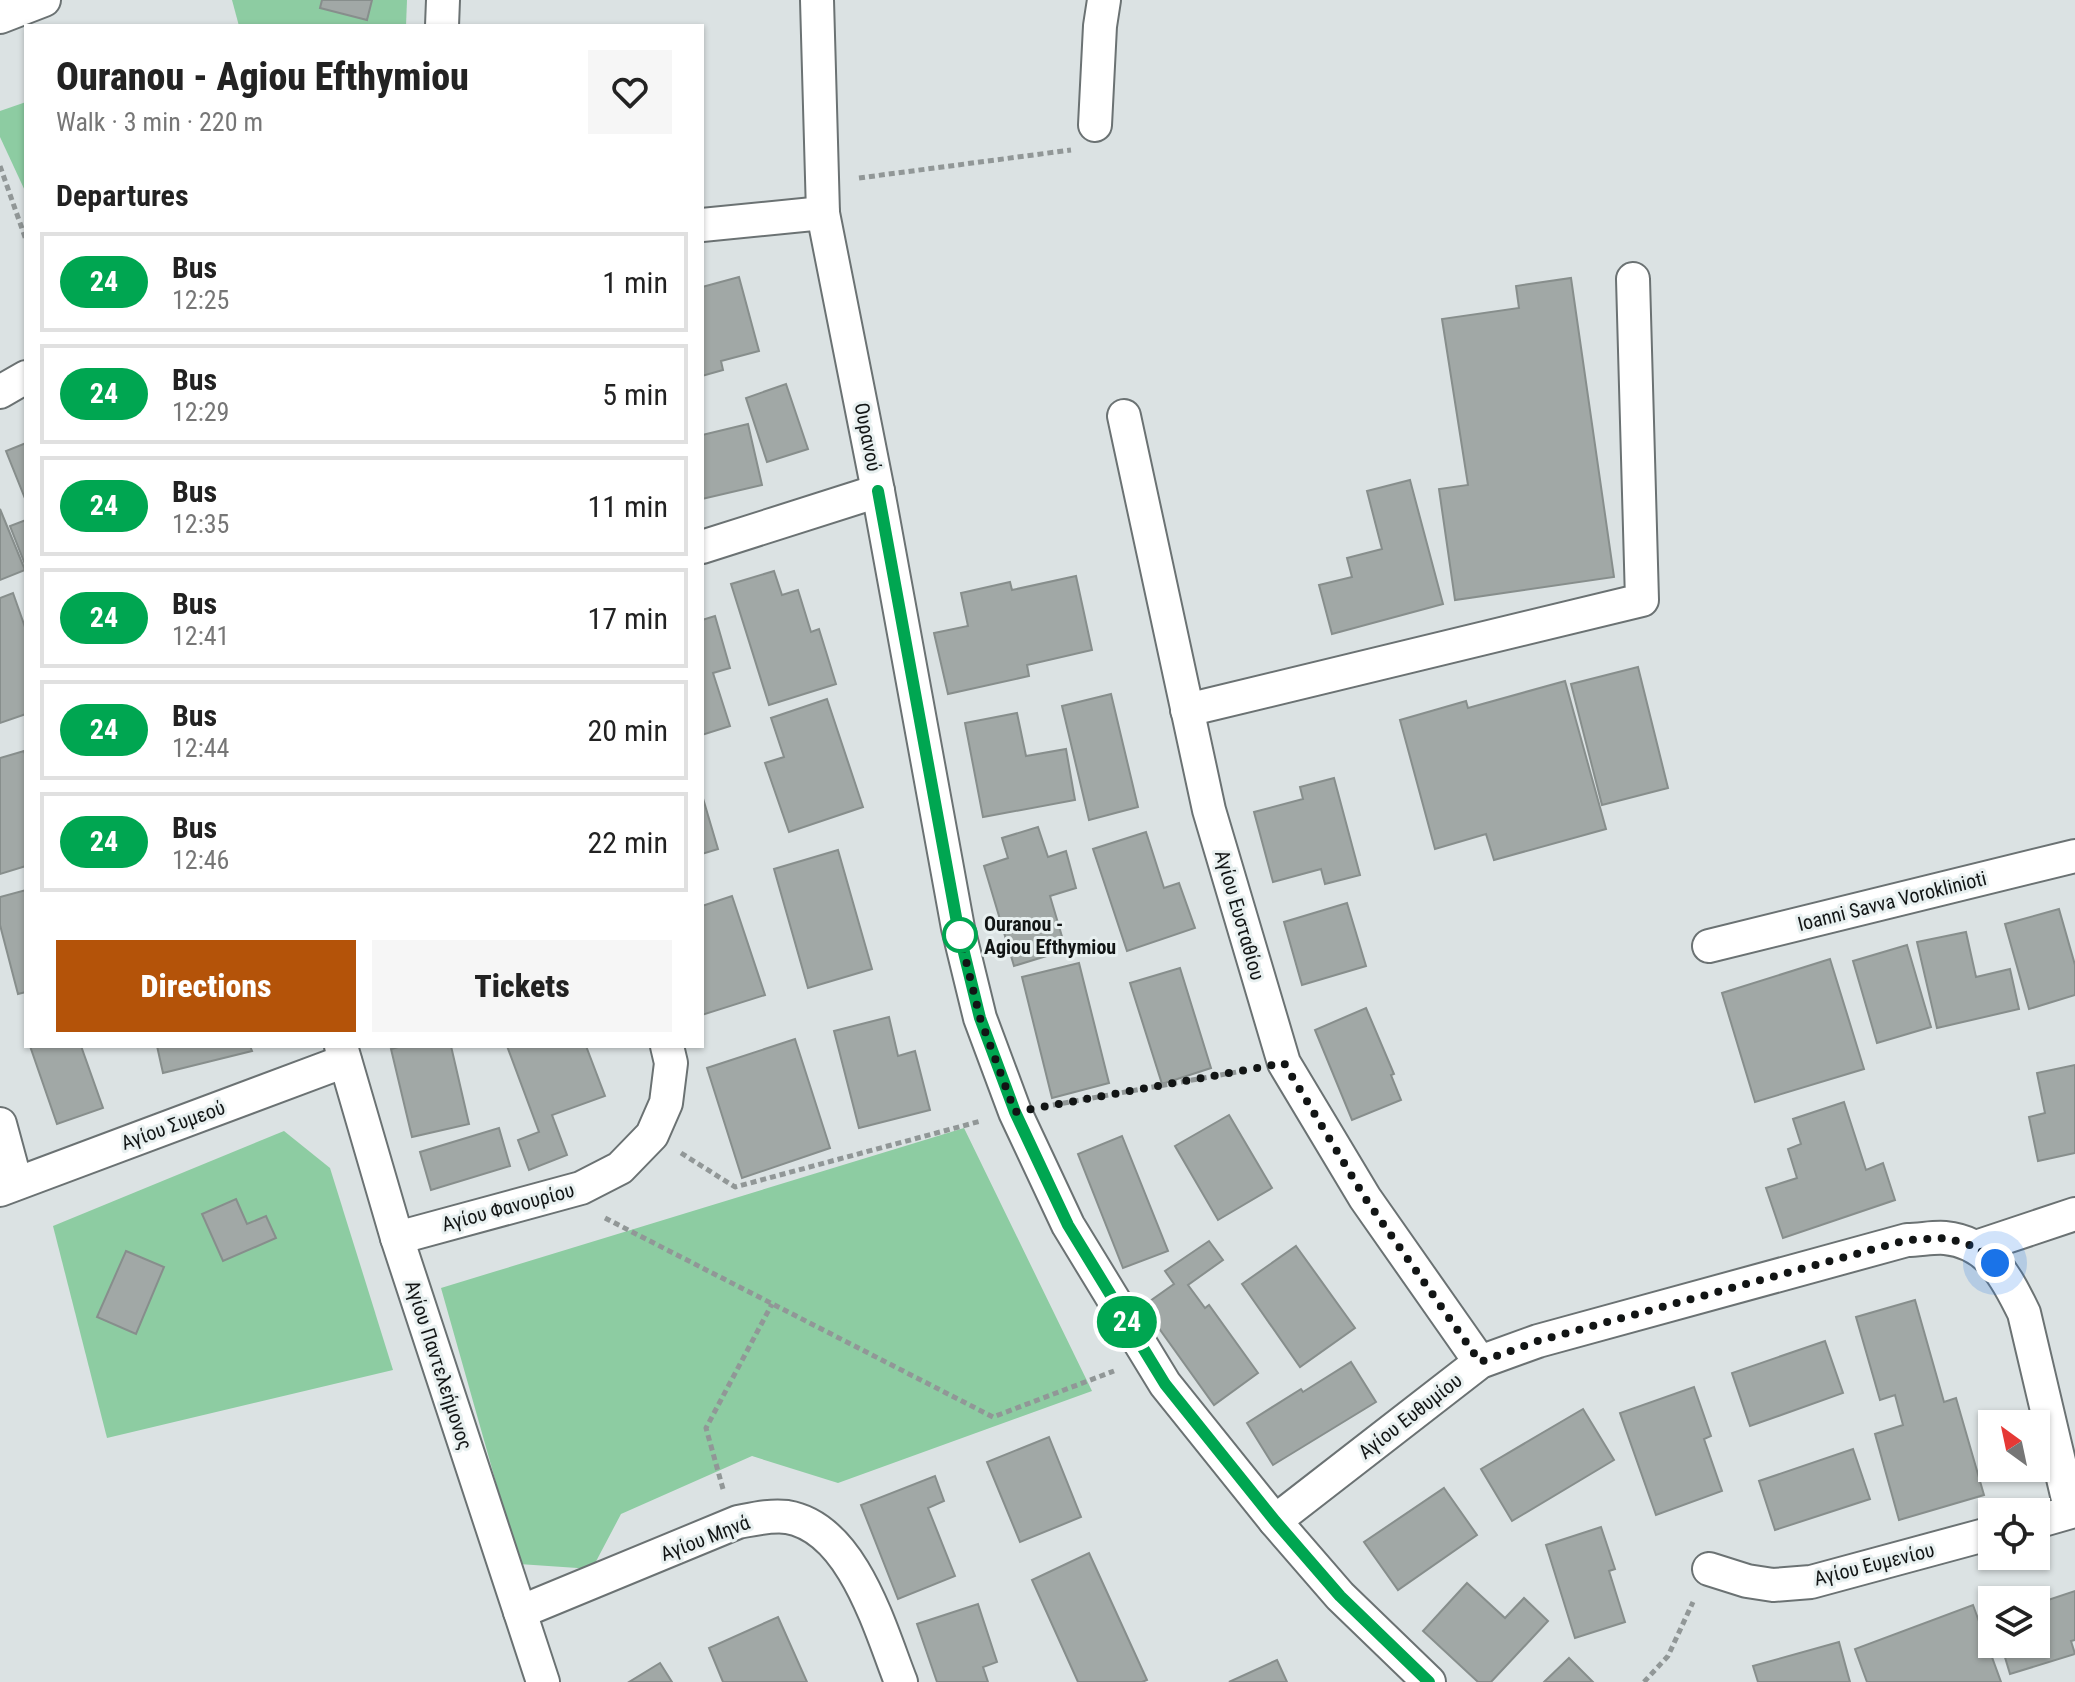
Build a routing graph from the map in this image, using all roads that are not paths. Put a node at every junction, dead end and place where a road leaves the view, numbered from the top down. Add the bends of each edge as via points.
1 (44, 0) edge
2 (443, 0) edge
3 (817, 0) edge
4 (1104, 0) edge
5 (0, 17) edge
6 (442, 24) edge
7 (1095, 125) road end
8 (822, 198) junction
9 (704, 225) edge
10 (1633, 279) dead end
11 (24, 378) edge
12 (0, 392) edge
13 (1124, 416) dead end
14 (878, 491) junction
15 (704, 546) edge
16 (1187, 710) junction
17 (2075, 856) edge
18 (1709, 946) dead end
19 (667, 1048) edge
20 (343, 1054) edge
21 (0, 1124) edge
22 (8, 1186) edge
23 (2075, 1214) edge
24 (397, 1238) junction
25 (1976, 1247) junction
26 (1480, 1362) junction
27 (2050, 1518) edge
28 (1275, 1521) junction
29 (1978, 1537) edge
30 (1709, 1569) road end
31 (520, 1612) junction
32 (543, 1682) edge
33 (901, 1682) edge
34 (1429, 1682) edge

1 - 5 street
2 - 6 street
3 - 8 street, Ουρανού
4 - 7 street
8 - 9 street
8 - 14 street, Ουρανού
10 - 16 street via 1642,600
11 - 12 street
13 - 16 street, Αγίου Ευσταθίου
14 - 15 street
14 - 28 street, Ουρανού via 958,928 980,1018 1015,1112 1068,1225 1165,1384
16 - 26 street, Αγίου Ευσταθίου via 1209,810 1284,1063 1365,1198
17 - 18 street, Ioanni Savva Voroklinioti
19 - 24 street, Αγίου Φανουρίου via 666,1103 652,1135 620,1168 581,1188
20 - 22 street, Αγίου Συμεού
20 - 24 street, Αγίου Παντελεήμονος
21 - 22 street
23 - 25 street
24 - 31 street, Αγίου Παντελεήμονος
25 - 26 street, Αγίου Ευθυμίου via 1947,1238 1907,1240 1538,1341
25 - 27 street via 2009,1282 2024,1313 2071,1512
26 - 28 street, Αγίου Ευθυμίου
28 - 34 street, Ουρανού via 1340,1596
29 - 30 street, Αγίου Ευμενίου via 1811,1582 1773,1585
31 - 32 street, Αγίου Παντελεήμονος
31 - 33 street, Αγίου Μηνά via 733,1524 789,1518 838,1547 858,1576

